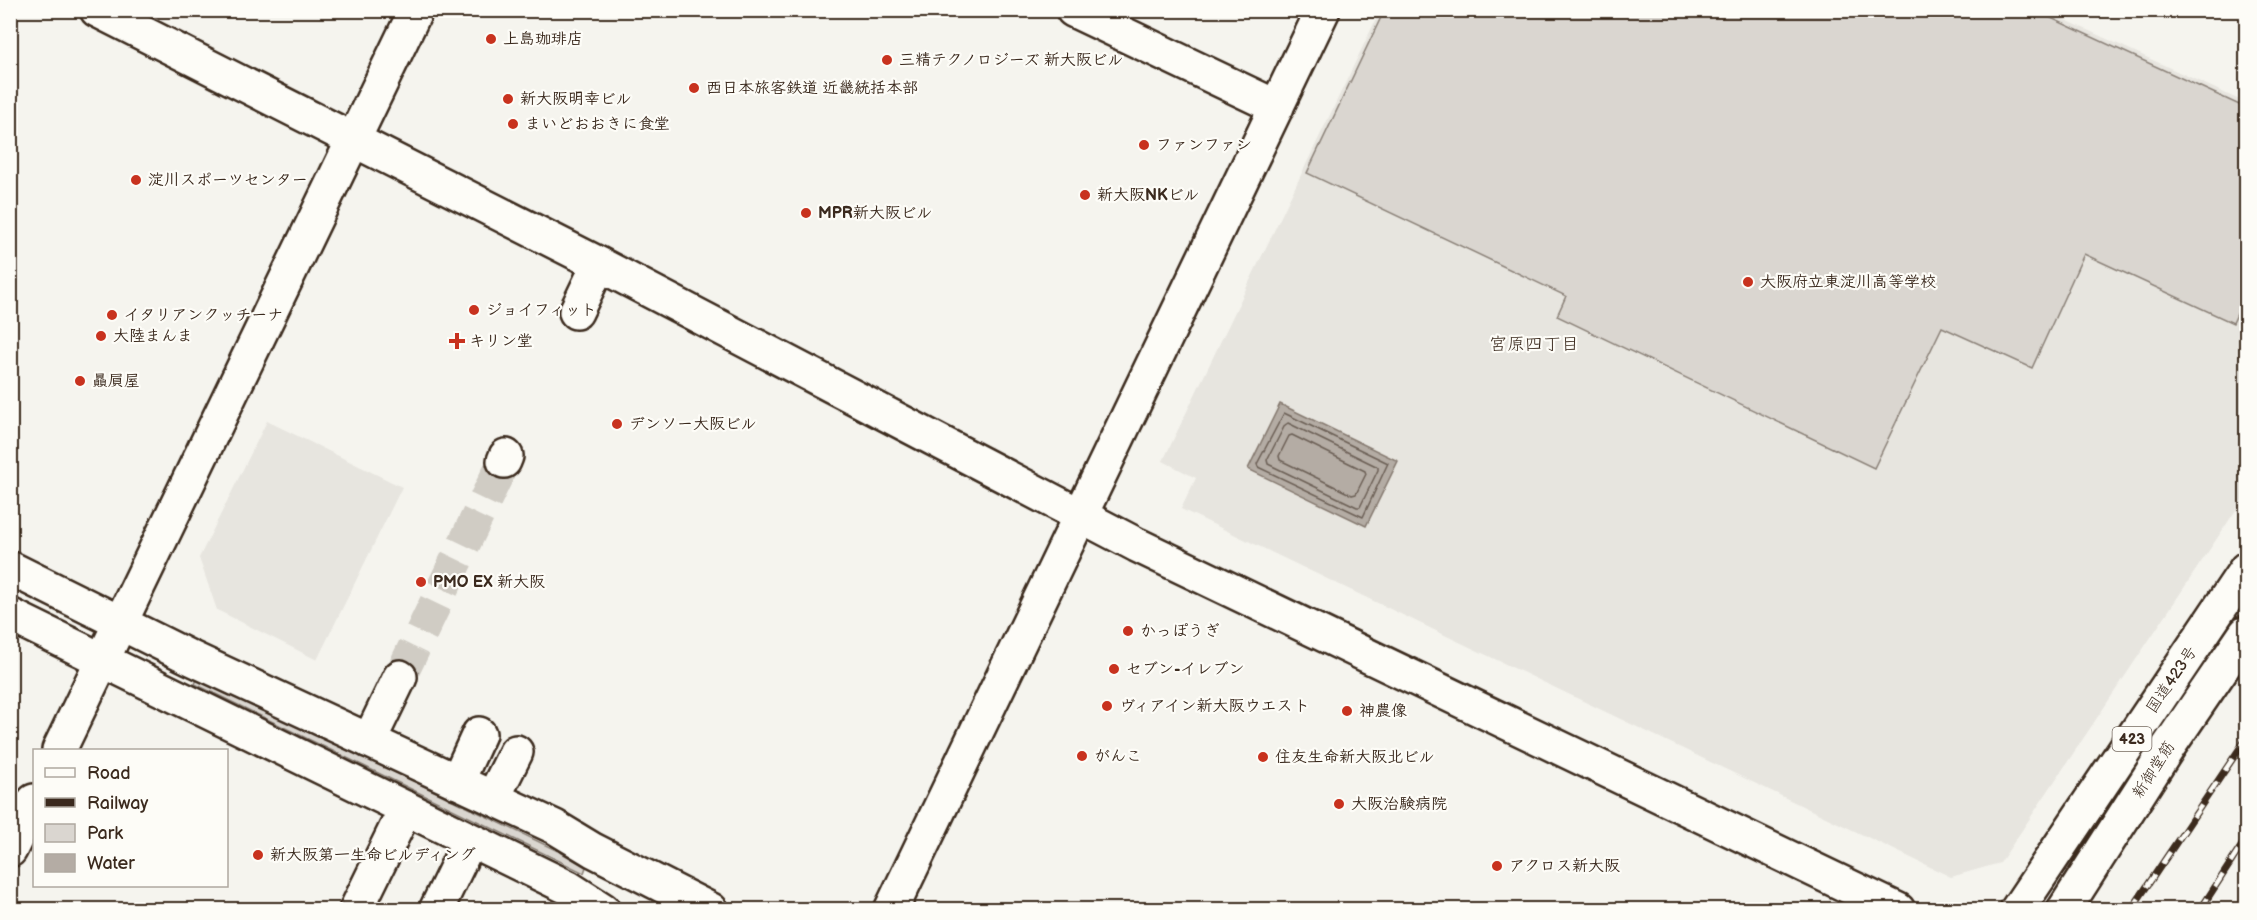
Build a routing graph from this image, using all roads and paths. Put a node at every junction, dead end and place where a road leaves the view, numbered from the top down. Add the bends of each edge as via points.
1 (97, 10) edge
2 (416, 10) edge
3 (1073, 10) edge
4 (1323, 10) edge
5 (1277, 107) junction
6 (355, 139) junction
7 (598, 264) junction
8 (576, 312) dead end
9 (1080, 517) junction
10 (10, 568) edge
11 (2247, 569) edge
12 (10, 615) edge
13 (122, 622) junction
14 (2247, 633) edge
15 (102, 660) junction
16 (400, 677) tunnel mouth
17 (479, 734) dead end
18 (369, 741) junction
19 (59, 749) edge
20 (516, 752) dead end
21 (457, 782) junction
22 (493, 798) junction
23 (33, 803) edge
24 (405, 808) junction
25 (470, 840) junction
26 (10, 850) edge
27 (356, 909) edge
28 (436, 909) edge
29 (603, 909) edge
30 (711, 909) edge
31 (891, 909) edge
32 (1898, 909) edge
33 (2017, 909) edge
34 (2064, 909) edge

1 - 6 main road
2 - 6 main road
3 - 5 main road
4 - 5 main road
5 - 9 main road
6 - 7 main road
6 - 13 main road
7 - 8 main road
7 - 9 main road
9 - 31 main road
9 - 32 main road
10 - 13 main road
11 - 33 main road, 国道423号 / 423
12 - 15 main road
13 - 15 main road
13 - 18 main road
14 - 34 main road, 新御堂筋 / 423
15 - 19 main road
15 - 24 main road
16 - 18 main road
17 - 21 main road
18 - 21 main road
20 - 22 main road
21 - 22 main road
22 - 30 main road
23 - 26 main road
24 - 25 main road
24 - 27 main road
25 - 28 main road
25 - 29 main road

